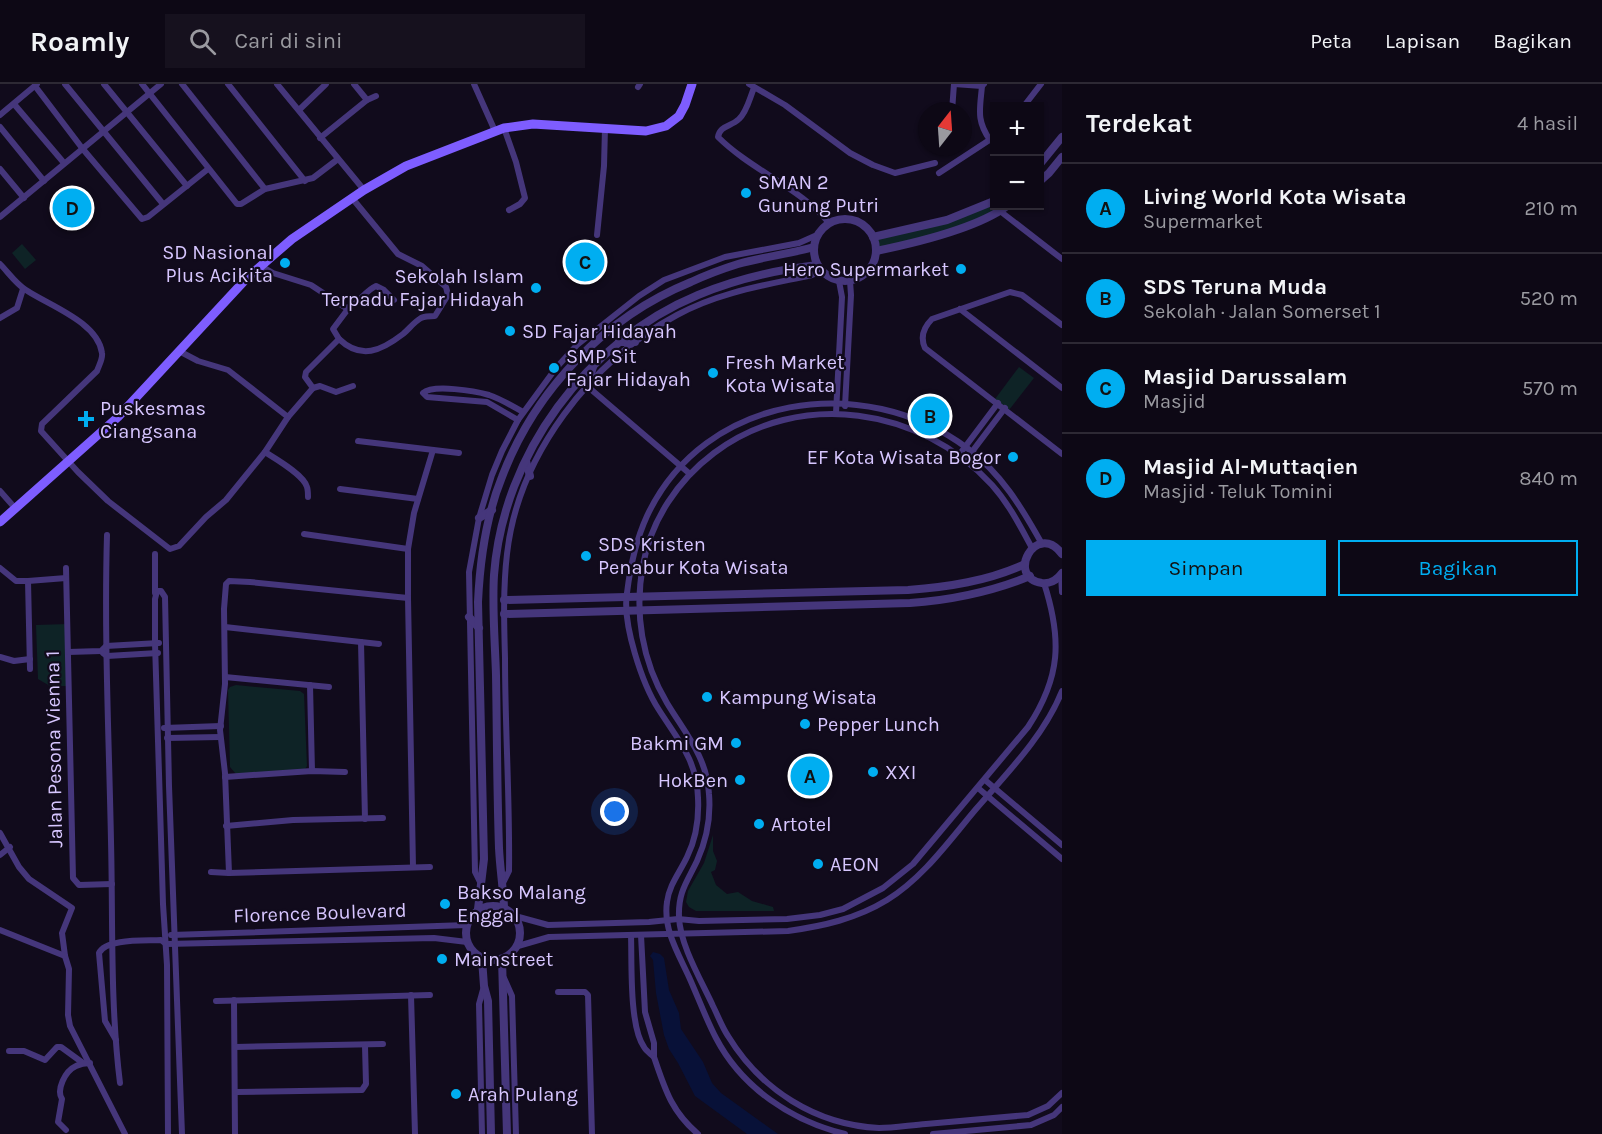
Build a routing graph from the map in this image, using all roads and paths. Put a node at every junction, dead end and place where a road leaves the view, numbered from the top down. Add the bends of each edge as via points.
1 (65, 84) edge
2 (104, 84) edge
3 (142, 84) edge
4 (161, 84) edge
5 (182, 84) edge
6 (228, 84) edge
7 (276, 84) edge
8 (326, 84) edge
9 (354, 84) edge
10 (474, 84) edge
11 (692, 84) edge
12 (954, 84) edge
13 (1041, 84) edge
14 (36, 85) edge
15 (983, 85) edge
16 (752, 86) edge
17 (149, 94) junction
18 (376, 96) dead end
19 (368, 100) junction
20 (953, 102) edge
21 (1027, 102) edge
22 (14, 104) junction
23 (298, 110) junction
24 (127, 111) junction
25 (0, 115) edge
26 (0, 127) edge
27 (605, 128) junction
28 (499, 130) junction
29 (104, 131) junction
30 (990, 137) edge
31 (1062, 137) edge
32 (320, 138) junction
33 (990, 140) edge
34 (82, 148) junction
35 (1062, 157) edge
36 (338, 159) junction
37 (1044, 159) edge
38 (935, 163) dead end
39 (64, 164) junction
40 (0, 169) edge
41 (208, 169) junction
42 (939, 173) dead end
43 (1044, 177) edge
44 (44, 181) junction
45 (305, 181) junction
46 (187, 186) junction
47 (265, 189) junction
48 (364, 190) junction
49 (24, 198) junction
50 (352, 198) junction
51 (990, 203) edge
52 (163, 204) junction
53 (509, 210) dead end
54 (996, 210) edge
55 (1001, 210) edge
56 (1, 214) edge
57 (829, 223) junction
58 (597, 235) dead end
59 (817, 235) junction
60 (873, 237) junction
61 (814, 248) junction
62 (876, 251) junction
63 (1062, 259) edge
64 (0, 264) edge
65 (261, 266) junction
66 (819, 268) junction
67 (839, 281) junction
68 (850, 281) junction
69 (23, 289) junction
70 (394, 300) dead end
71 (348, 309) junction
72 (960, 309) junction
73 (0, 318) edge
74 (1062, 325) edge
75 (339, 339) junction
76 (619, 342) junction
77 (635, 342) junction
78 (179, 351) junction
79 (593, 366) junction
80 (556, 368) junction
81 (563, 375) junction
82 (353, 386) dead end
83 (587, 386) junction
84 (313, 388) junction
85 (1062, 388) edge
86 (836, 402) junction
87 (845, 403) junction
88 (998, 403) junction
89 (1005, 408) junction
90 (523, 412) junction
91 (836, 413) junction
92 (845, 414) junction
93 (288, 417) junction
94 (518, 420) junction
95 (531, 420) junction
96 (543, 428) junction
97 (358, 441) dead end
98 (966, 447) junction
99 (433, 450) junction
100 (972, 452) junction
101 (265, 453) junction
102 (459, 453) dead end
103 (1062, 454) edge
104 (959, 456) junction
105 (965, 460) junction
106 (68, 461) junction
107 (526, 461) junction
108 (682, 466) junction
109 (690, 474) junction
110 (530, 476) junction
111 (340, 489) dead end
112 (0, 491) edge
113 (308, 497) dead end
114 (418, 499) junction
115 (15, 508) junction
116 (492, 510) junction
117 (479, 518) junction
118 (0, 522) edge
119 (304, 534) dead end
120 (107, 536) dead end
121 (1042, 544) junction
122 (408, 549) junction
123 (1032, 549) junction
124 (1060, 549) edge
125 (155, 554) dead end
126 (1025, 564) junction
127 (0, 568) edge
128 (66, 568) dead end
129 (1061, 574) edge
130 (1030, 576) junction
131 (66, 578) junction
132 (28, 581) junction
133 (1044, 583) junction
134 (1062, 591) edge
135 (846, 592) junction
136 (155, 594) junction
137 (626, 597) junction
138 (639, 597) junction
139 (408, 598) junction
140 (504, 600) junction
141 (847, 604) junction
142 (627, 610) junction
143 (639, 610) junction
144 (504, 614) junction
145 (469, 617) junction
146 (225, 627) junction
147 (479, 628) junction
148 (1060, 639) edge
149 (361, 642) junction
150 (155, 643) junction
151 (165, 643) junction
152 (379, 644) dead end
153 (103, 648) junction
154 (1060, 649) edge
155 (68, 652) junction
156 (165, 652) junction
157 (156, 653) junction
158 (106, 656) junction
159 (0, 657) edge
160 (30, 659) junction
161 (30, 669) dead end
162 (225, 677) junction
163 (310, 685) junction
164 (329, 687) dead end
165 (1062, 691) edge
166 (220, 726) junction
167 (168, 728) junction
168 (159, 729) junction
169 (220, 737) junction
170 (168, 738) junction
171 (159, 739) junction
172 (312, 771) junction
173 (345, 772) dead end
174 (225, 777) junction
175 (985, 780) junction
176 (978, 788) junction
177 (994, 788) junction
178 (988, 795) junction
179 (383, 818) dead end
180 (365, 819) junction
181 (226, 826) junction
182 (0, 833) edge
183 (1062, 845) edge
184 (10, 847) junction
185 (0, 855) edge
186 (1062, 859) edge
187 (412, 867) junction
188 (430, 867) dead end
189 (211, 872) dead end
190 (229, 873) junction
191 (503, 883) junction
192 (112, 884) junction
193 (482, 886) junction
194 (504, 907) junction
195 (478, 909) junction
196 (515, 916) junction
197 (678, 919) junction
198 (667, 920) junction
199 (467, 925) junction
200 (0, 930) edge
201 (680, 933) junction
202 (174, 934) junction
203 (669, 934) junction
204 (631, 935) junction
205 (641, 935) junction
206 (164, 940) junction
207 (467, 942) junction
208 (113, 943) junction
209 (175, 944) junction
210 (518, 946) junction
211 (64, 956) junction
212 (482, 959) junction
213 (502, 959) junction
214 (503, 975) junction
215 (484, 986) junction
216 (558, 992) dead end
217 (411, 995) junction
218 (430, 995) dead end
219 (234, 1000) junction
220 (216, 1001) dead end
221 (116, 1041) junction
222 (383, 1044) dead end
223 (364, 1046) junction
224 (236, 1047) junction
225 (9, 1051) dead end
226 (654, 1057) junction
227 (87, 1064) junction
228 (120, 1083) dead end
229 (236, 1092) junction
230 (1062, 1093) edge
231 (491, 1103) junction
232 (1062, 1107) edge
233 (482, 1112) junction
234 (66, 1130) dead end
235 (592, 1133) edge
236 (125, 1134) edge
237 (168, 1134) edge
238 (182, 1134) edge
239 (235, 1134) edge
240 (415, 1134) edge
241 (482, 1134) edge
242 (491, 1134) edge
243 (507, 1134) edge
244 (516, 1134) edge
245 (698, 1134) edge
246 (845, 1134) edge
247 (933, 1134) edge

1 - 29 street
2 - 24 street
3 - 17 street
4 - 17 street
5 - 47 street
6 - 45 street
7 - 23 street
8 - 23 street
9 - 19 street
10 - 28 street
11 - 27 main road via 679,116 666,126 646,131
12 - 15 street
12 - 20 street
13 - 21 street
14 - 22 street
14 - 34 street
15 - 30 street via 980,119
16 - 38 street via 873,165 895,173
16 - 57 street via 740,118 723,128 718,137 741,158 818,209
17 - 24 street
17 - 41 street
18 - 19 street
19 - 32 street
22 - 25 street
22 - 39 street
23 - 32 street
24 - 29 street
24 - 46 street
26 - 44 street
27 - 28 main road via 533,123
27 - 58 street
28 - 48 main road via 406,166
28 - 53 street via 516,162 525,198
29 - 34 street
29 - 52 street
31 - 37 street
32 - 36 street
33 - 42 street
34 - 39 street
34 - 52 street via 142,219
35 - 43 street
36 - 45 street
36 - 48 street
39 - 44 street
40 - 49 street
41 - 46 street
41 - 47 street via 237,204
44 - 49 street
45 - 47 street
46 - 52 street
48 - 50 main road
49 - 56 street
50 - 65 main road via 292,239
50 - 75 street via 398,254 422,266 446,287 448,295 435,316 423,316 373,351 360,352
51 - 60 street via 947,220
54 - 62 street via 973,224
55 - 63 street
57 - 59 street
57 - 60 street via 854,220
59 - 61 street
59 - 80 street via 799,243 725,258 664,280 599,326
60 - 62 street
61 - 66 street
61 - 81 street via 739,264 667,293 626,316
62 - 68 street via 868,271
64 - 69 street
65 - 71 street via 311,285
65 - 78 main road
66 - 67 street
66 - 76 street via 742,279 697,295
66 - 77 street via 812,275 728,293 677,315
67 - 68 street
67 - 86 street via 842,297
68 - 87 street
69 - 73 street via 16,308
69 - 106 street via 68,312 84,325 102,351 97,370 41,427
70 - 71 street via 376,286
71 - 75 street via 333,329
72 - 74 street via 1016,292
72 - 85 street
72 - 88 street via 932,319 923,332 923,344
75 - 84 street via 306,372 305,378
76 - 77 street
76 - 79 street
77 - 83 street
78 - 93 street via 198,362 228,370
78 - 106 main road via 118,417
79 - 83 street
79 - 96 street
80 - 81 street
80 - 90 street
81 - 95 street
82 - 84 street via 336,392 320,386
83 - 108 street
83 - 110 street via 554,428
84 - 93 street
86 - 87 street
86 - 91 street
86 - 108 street via 791,406 753,417 724,432
87 - 92 street
87 - 98 street via 906,417
88 - 89 street
88 - 98 street
89 - 100 street
89 - 103 street
90 - 94 street
90 - 94 street via 482,393 429,389 423,393 426,397 487,402
91 - 92 street
91 - 109 street via 800,416 754,429 730,441
92 - 104 street via 903,427
93 - 101 street
94 - 117 street via 502,451
95 - 96 street
95 - 116 street via 501,478
96 - 107 street
97 - 99 street
98 - 100 street
98 - 104 street
99 - 102 street
99 - 114 street
100 - 105 street
100 - 121 street via 1014,496
101 - 106 street via 226,500 179,546 170,549 108,501
101 - 113 street via 304,481
104 - 105 street
105 - 123 street via 1006,503
106 - 115 main road
107 - 110 street
107 - 191 street via 506,513 495,574 499,850
108 - 109 street
108 - 137 street via 646,518
109 - 138 street via 663,509 652,531
110 - 140 street via 508,545
111 - 114 street
112 - 115 street
114 - 122 street
115 - 118 main road
116 - 117 street
116 - 147 street via 479,574
117 - 145 street via 469,572
119 - 122 street
120 - 153 street
121 - 123 street
121 - 124 street
122 - 139 street
123 - 126 street
125 - 136 street
126 - 130 street
126 - 135 street via 1003,574 944,588
127 - 132 street via 16,581
128 - 131 street, Jalan Pesona Vienna 1
129 - 133 street
129 - 134 street
130 - 133 street
130 - 141 street via 945,600
131 - 132 street
131 - 155 street, Jalan Pesona Vienna 1
132 - 160 street, Jalan Pesona Vienna 1
133 - 148 street via 1057,615
135 - 138 street
135 - 141 street
136 - 150 street
136 - 151 street via 161,591 165,597
137 - 138 street
137 - 140 street
137 - 142 street
138 - 143 street
139 - 146 street via 229,582 224,588
139 - 187 street
140 - 144 street
141 - 143 street
142 - 143 street
142 - 144 street
142 - 198 street via 643,677 657,708 688,755 698,794 696,831 672,884
143 - 197 street via 647,662 667,703 697,747 707,777 707,834 682,888
144 - 191 street via 509,871
145 - 147 street
145 - 193 street via 475,872
146 - 149 street
146 - 162 street
147 - 193 street via 484,790
148 - 154 street
149 - 152 street
149 - 180 street
150 - 151 street
150 - 153 street
150 - 157 street
151 - 156 street
153 - 155 street
153 - 158 street
154 - 175 street via 1042,706
155 - 192 street, Jalan Pesona Vienna 1 via 73,878 79,885
156 - 157 street
156 - 167 street
157 - 158 street
157 - 168 street
158 - 192 street
159 - 160 street, Jalan Pesona Vienna 1 via 14,661
160 - 161 street, Jalan Pesona Vienna 1
162 - 163 street
162 - 166 street
163 - 164 street
163 - 172 street
165 - 177 street via 1053,712
166 - 167 street
166 - 169 street
167 - 168 street
167 - 170 street
168 - 171 street
169 - 170 street
169 - 174 street
170 - 171 street
170 - 202 street
171 - 206 street
172 - 173 street
172 - 174 street
174 - 181 street
175 - 176 street
175 - 177 street
176 - 178 street
176 - 197 street via 912,864 883,888 852,905 820,915 787,919
177 - 178 street
177 - 183 street
178 - 186 street
178 - 201 street via 921,873 869,910 823,926 788,931
179 - 180 street
180 - 181 street
181 - 190 street
182 - 184 street
184 - 185 street
184 - 211 street via 28,879 72,908 62,933
187 - 188 street
187 - 190 street
189 - 190 street
191 - 194 street
192 - 208 street
193 - 195 street
194 - 195 street
194 - 196 street
195 - 199 street
196 - 198 street via 548,925
196 - 210 street via 521,931
197 - 198 street
197 - 201 street
198 - 203 street
199 - 202 street, Florence Boulevard
199 - 207 street
200 - 211 street
201 - 203 street
201 - 230 street via 727,1035 749,1066 775,1091 828,1119 882,1128 1028,1115 1048,1106
202 - 206 street, Florence Boulevard
202 - 209 street
203 - 205 street
203 - 246 street via 717,1041 741,1073 768,1099 798,1118
204 - 205 street
204 - 210 street via 549,937
204 - 226 street via 634,1012 644,1047
205 - 226 street via 645,1012
206 - 208 street
206 - 209 street, Florence Boulevard
206 - 237 street
207 - 209 street, Florence Boulevard via 434,938
207 - 212 street
208 - 221 street
208 - 221 street via 99,952 105,1021
209 - 238 street
210 - 213 street
211 - 227 street via 69,969 70,1026
212 - 213 street
212 - 215 street
213 - 214 street
214 - 243 street
214 - 244 street via 512,996
215 - 231 street via 488,1001
215 - 233 street via 479,1004
216 - 235 street via 588,995
217 - 218 street
217 - 219 street
217 - 240 street
219 - 220 street
219 - 224 street
221 - 228 street
222 - 223 street
223 - 224 street
223 - 229 street via 366,1084 362,1090
224 - 229 street
225 - 227 street via 24,1051 44,1060 61,1047
226 - 245 street via 670,1101
227 - 234 street via 70,1069 59,1089 62,1099 58,1122
227 - 236 street
229 - 239 street
231 - 233 street
231 - 242 street
232 - 247 street via 1031,1125
233 - 241 street

